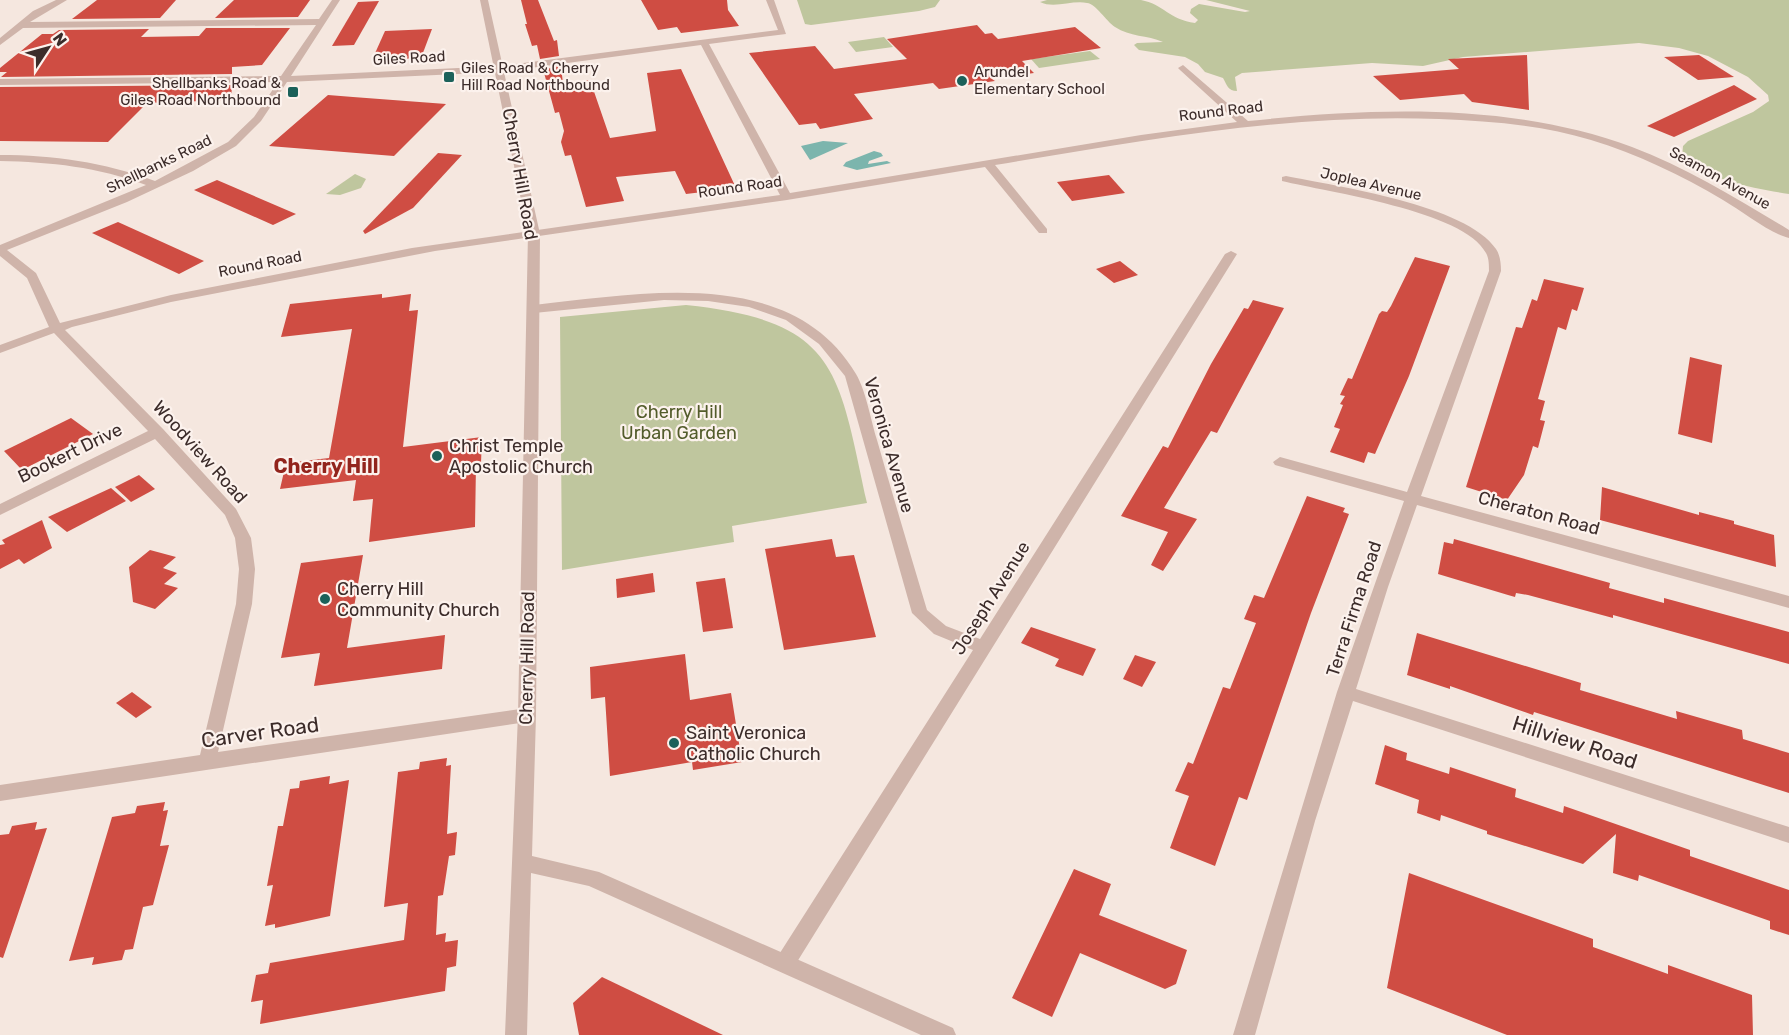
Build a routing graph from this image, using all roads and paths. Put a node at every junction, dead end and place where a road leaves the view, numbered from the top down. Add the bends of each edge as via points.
1 (63, 0) edge
2 (336, 0) edge
3 (484, 0) edge
4 (770, 0) edge
5 (322, 22) junction
6 (21, 25) junction
7 (0, 42) edge
8 (704, 43) junction
9 (1183, 68) dead end
10 (500, 69) junction
11 (284, 79) junction
12 (0, 82) edge
13 (1494, 120) joint
14 (1244, 123) junction
15 (0, 158) edge
16 (987, 163) junction
17 (1286, 179) dead end
18 (154, 185) junction
19 (788, 197) junction
20 (1448, 220) joint
21 (1043, 231) dead end
22 (534, 234) junction
23 (1789, 235) edge
24 (0, 249) edge
25 (1231, 254) dead end
26 (534, 309) junction
27 (56, 328) junction
28 (0, 349) edge
29 (158, 432) junction
30 (1280, 462) dead end
31 (1412, 498) junction
32 (0, 510) edge
33 (1789, 602) edge
34 (983, 647) junction
35 (1346, 692) junction
36 (527, 715) junction
37 (207, 762) junction
38 (0, 793) edge
39 (1789, 835) edge
40 (521, 862) junction
41 (784, 963) junction
42 (516, 1035) edge
43 (945, 1035) edge
44 (1244, 1035) edge

1 - 6 street
2 - 5 street, Shellbanks Road
3 - 10 street, Cherry Hill Road
4 - 8 street, Giles Road via 783,32
5 - 6 street
5 - 11 street, Shellbanks Road
6 - 7 street
8 - 10 street, Giles Road
8 - 19 street
9 - 14 street
10 - 11 street, Giles Road
10 - 22 street, Cherry Hill Road
11 - 12 street, Giles Road
11 - 18 street, Shellbanks Road via 244,134 213,156
13 - 14 street, Round Road via 1394,114
13 - 23 street, Seamon Avenue via 1575,133 1640,153 1690,174
14 - 16 street, Round Road
15 - 18 street via 69,159 106,167
16 - 19 street, Round Road
16 - 21 street
17 - 20 street, Joplea Avenue
18 - 24 street, Shellbanks Road
19 - 22 street, Round Road
20 - 31 street, Terra Firma Road via 1490,249 1495,271
22 - 26 street, Cherry Hill Road
22 - 27 street, Round Road via 397,255 163,300
24 - 27 street, Woodview Road via 32,276
25 - 34 street, Joseph Avenue
26 - 34 street, Veronica Avenue via 704,296 756,304 813,332 841,358 851,376 920,613 940,630
26 - 36 street, Cherry Hill Road
27 - 28 street, Round Road
27 - 29 street, Woodview Road
29 - 32 street, Bookert Drive
29 - 37 street, Woodview Road via 231,513 243,538 247,569 244,603
30 - 31 street, Cheraton Road
31 - 33 street, Cheraton Road
31 - 35 street, Terra Firma Road
34 - 41 street, Joseph Avenue
35 - 39 street, Hillview Road
35 - 44 street, Terra Firma Road
36 - 37 street, Carver Road
36 - 40 street, Cherry Hill Road
37 - 38 street, Carver Road
40 - 41 street via 592,878
40 - 42 street, Cherry Hill Road
41 - 43 street

